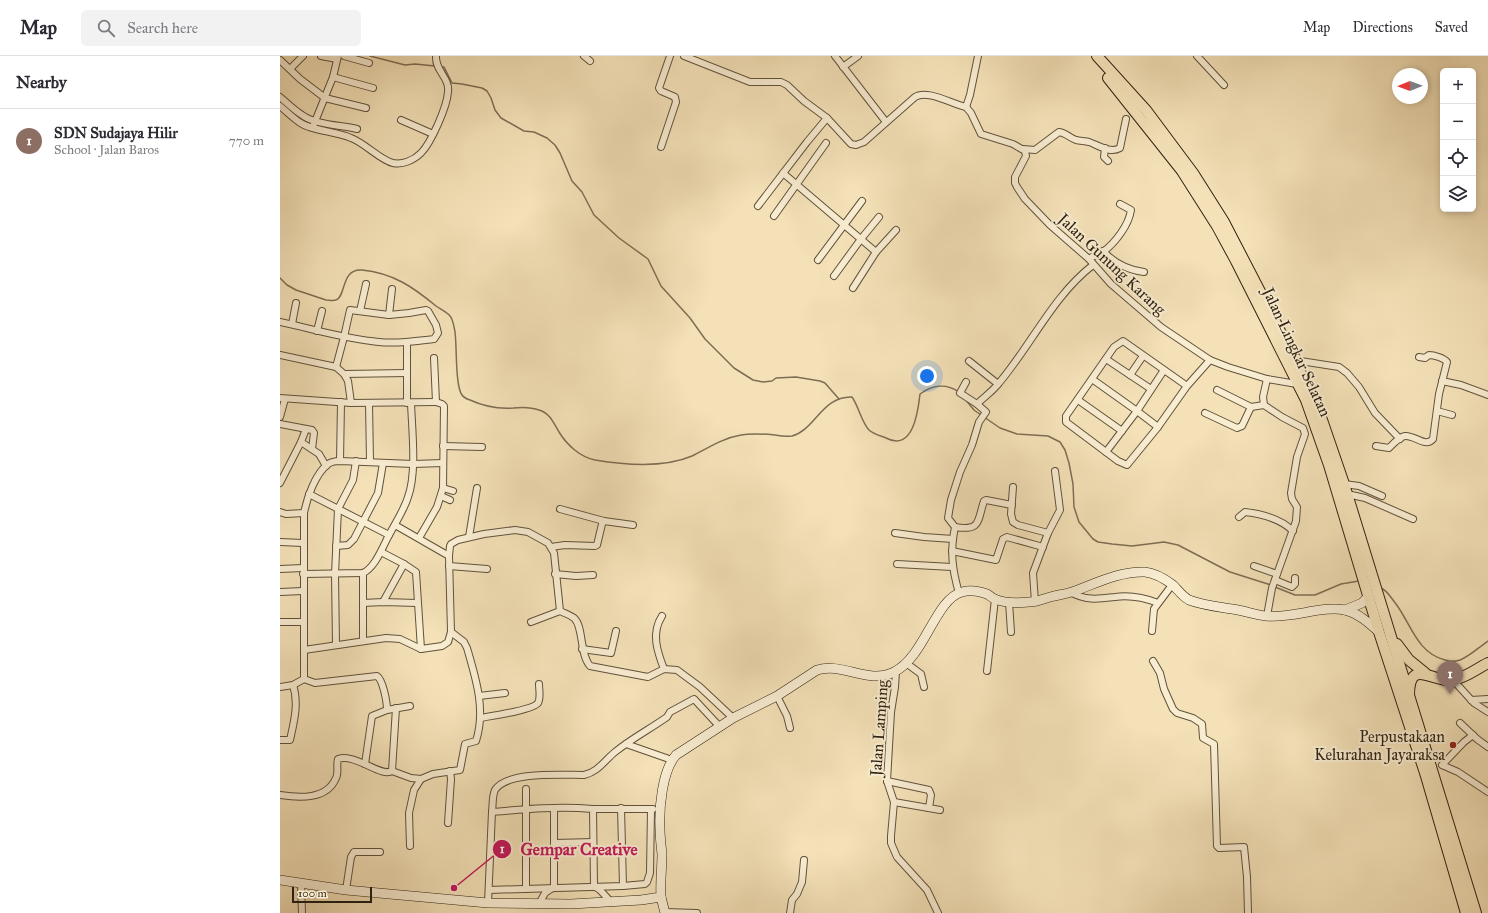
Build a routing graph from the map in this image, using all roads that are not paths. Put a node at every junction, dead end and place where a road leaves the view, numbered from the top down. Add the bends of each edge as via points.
1 (303, 56) edge
2 (321, 56) edge
3 (344, 56) edge
4 (436, 56) edge
5 (584, 56) edge
6 (670, 56) edge
7 (684, 56) edge
8 (834, 56) edge
9 (858, 56) edge
10 (978, 56) edge
11 (1090, 56) edge
12 (1097, 56) edge
13 (1197, 56) edge
14 (338, 57) edge
15 (280, 60) edge
16 (590, 61) dead end
17 (369, 63) dead end
18 (843, 67) junction
19 (290, 69) junction
20 (332, 77) junction
21 (1224, 85) dead end
22 (373, 88) dead end
23 (280, 97) edge
24 (325, 98) junction
25 (280, 106) edge
26 (966, 106) junction
27 (366, 108) dead end
28 (827, 118) junction
29 (1126, 119) dead end
30 (401, 120) dead end
31 (886, 122) junction
32 (314, 124) junction
33 (357, 129) dead end
34 (433, 134) junction
35 (826, 143) dead end
36 (661, 147) dead end
37 (1105, 148) junction
38 (1023, 149) junction
39 (1108, 161) dead end
40 (783, 174) junction
41 (797, 185) junction
42 (862, 201) dead end
43 (1120, 204) dead end
44 (758, 206) dead end
45 (774, 216) dead end
46 (879, 217) dead end
47 (1220, 224) junction
48 (845, 226) junction
49 (896, 230) dead end
50 (861, 239) junction
51 (1103, 251) junction
52 (876, 252) junction
53 (818, 260) dead end
54 (1091, 262) junction
55 (1144, 272) dead end
56 (834, 276) dead end
57 (366, 284) dead end
58 (853, 288) dead end
59 (392, 289) dead end
60 (296, 303) dead end
61 (322, 311) dead end
62 (360, 311) junction
63 (389, 315) junction
64 (280, 322) edge
65 (292, 324) junction
66 (317, 331) junction
67 (344, 337) junction
68 (407, 342) junction
69 (280, 355) edge
70 (1143, 356) junction
71 (1419, 357) dead end
72 (434, 358) dead end
73 (1106, 359) junction
74 (1210, 360) junction
75 (1294, 360) junction
76 (969, 361) dead end
77 (336, 367) junction
78 (1164, 370) junction
79 (407, 373) junction
80 (344, 374) junction
81 (1130, 375) junction
82 (1267, 379) junction
83 (1092, 380) junction
84 (1442, 381) junction
85 (966, 382) dead end
86 (998, 384) junction
87 (1297, 384) junction
88 (1187, 386) junction
89 (1151, 389) junction
90 (1217, 390) dead end
91 (1488, 395) edge
92 (283, 398) edge
93 (1078, 400) junction
94 (341, 402) junction
95 (436, 402) junction
96 (351, 403) junction
97 (370, 403) junction
98 (409, 403) junction
99 (977, 404) junction
100 (1264, 406) junction
101 (1251, 407) junction
102 (1137, 411) junction
103 (1437, 411) junction
104 (1205, 412) dead end
105 (1452, 415) dead end
106 (280, 417) edge
107 (280, 424) edge
108 (1158, 427) junction
109 (306, 429) junction
110 (1122, 431) junction
111 (1305, 434) junction
112 (1319, 437) junction
113 (1400, 439) junction
114 (301, 442) junction
115 (443, 446) junction
116 (1376, 446) dead end
117 (482, 447) dead end
118 (312, 449) junction
119 (1106, 452) junction
120 (340, 461) junction
121 (356, 461) junction
122 (370, 462) junction
123 (383, 463) junction
124 (443, 463) junction
125 (413, 464) junction
126 (326, 466) junction
127 (1055, 471) dead end
128 (280, 484) edge
129 (1013, 487) dead end
130 (442, 488) junction
131 (477, 488) dead end
132 (1345, 489) junction
133 (453, 491) dead end
134 (309, 494) junction
135 (441, 496) junction
136 (1382, 496) dead end
137 (450, 500) dead end
138 (1012, 505) junction
139 (338, 509) junction
140 (560, 509) dead end
141 (280, 512) edge
142 (304, 513) junction
143 (1239, 517) dead end
144 (1413, 518) dead end
145 (604, 521) junction
146 (364, 522) junction
147 (395, 524) junction
148 (633, 525) dead end
149 (955, 527) junction
150 (1293, 530) junction
151 (895, 532) dead end
152 (1048, 533) junction
153 (389, 535) junction
154 (469, 537) junction
155 (419, 538) junction
156 (953, 539) junction
157 (280, 542) edge
158 (303, 543) junction
159 (336, 546) junction
160 (551, 547) junction
161 (1044, 547) junction
162 (952, 551) junction
163 (381, 552) junction
164 (449, 556) junction
165 (404, 564) junction
166 (897, 564) dead end
167 (449, 566) junction
168 (1254, 566) dead end
169 (952, 567) junction
170 (280, 569) edge
171 (487, 569) dead end
172 (303, 571) junction
173 (363, 573) junction
174 (335, 574) junction
175 (555, 574) junction
176 (593, 575) dead end
177 (1295, 578) dead end
178 (1274, 582) junction
179 (1172, 585) junction
180 (303, 591) junction
181 (280, 592) edge
182 (1071, 592) junction
183 (1368, 592) junction
184 (959, 593) junction
185 (995, 599) junction
186 (383, 602) junction
187 (1009, 602) junction
188 (1035, 602) junction
189 (363, 603) junction
190 (417, 603) junction
191 (1158, 603) junction
192 (1345, 610) junction
193 (560, 611) junction
194 (662, 616) dead end
195 (1267, 616) junction
196 (280, 622) edge
197 (304, 622) junction
198 (530, 622) dead end
199 (616, 631) dead end
200 (1152, 631) dead end
201 (451, 632) junction
202 (1011, 632) dead end
203 (1384, 632) junction
204 (363, 641) junction
205 (336, 645) junction
206 (421, 649) junction
207 (582, 649) junction
208 (304, 650) junction
209 (1153, 661) dead end
210 (906, 663) junction
211 (1488, 663) edge
212 (664, 669) junction
213 (896, 671) junction
214 (987, 671) dead end
215 (1425, 673) junction
216 (304, 679) junction
217 (1453, 680) junction
218 (539, 684) dead end
219 (293, 685) junction
220 (280, 687) edge
221 (924, 687) dead end
222 (505, 693) dead end
223 (479, 696) junction
224 (777, 696) junction
225 (1405, 697) junction
226 (1488, 699) edge
227 (1471, 700) junction
228 (410, 706) dead end
229 (396, 708) junction
230 (387, 710) junction
231 (1488, 712) edge
232 (480, 718) junction
233 (733, 718) junction
234 (1460, 723) dead end
235 (720, 727) junction
236 (790, 728) dead end
237 (1473, 735) junction
238 (280, 740) edge
239 (626, 744) junction
240 (1488, 747) edge
241 (672, 760) junction
242 (364, 764) junction
243 (392, 771) junction
244 (450, 771) junction
245 (421, 779) junction
246 (887, 781) junction
247 (526, 789) dead end
248 (1488, 792) edge
249 (280, 795) edge
250 (894, 802) junction
251 (554, 808) junction
252 (621, 808) junction
253 (929, 808) junction
254 (526, 809) junction
255 (593, 809) junction
256 (656, 809) junction
257 (940, 810) dead end
258 (492, 812) junction
259 (448, 823) dead end
260 (593, 842) junction
261 (555, 843) junction
262 (410, 846) dead end
263 (380, 852) dead end
264 (804, 860) dead end
265 (280, 880) edge
266 (1461, 880) junction
267 (301, 883) junction
268 (594, 886) junction
269 (623, 886) junction
270 (554, 887) junction
271 (526, 889) junction
272 (346, 890) junction
273 (489, 890) junction
274 (516, 890) junction
275 (661, 897) junction
276 (611, 902) junction
277 (488, 903) junction
278 (516, 904) junction
279 (539, 904) junction
280 (665, 912) edge
281 (302, 913) edge
282 (697, 913) edge
283 (790, 913) edge
284 (938, 913) edge
285 (1248, 913) edge
286 (1466, 913) edge
287 (1476, 913) edge

1 - 19 street
2 - 14 street
3 - 17 street
4 - 34 street via 436,64 448,84 449,91
5 - 16 street
6 - 36 street via 658,88 675,97 676,102
7 - 28 street via 750,82 781,82
8 - 18 street
9 - 18 street
10 - 26 street
11 - 47 main road, Jalan Lingkar Selatan via 1182,171
12 - 47 main road, Jalan Lingkar Selatan via 1146,110 1193,173
13 - 21 street
14 - 20 street
15 - 19 street
18 - 31 street
19 - 24 street
20 - 22 street
20 - 24 street
23 - 32 street
24 - 27 street
24 - 32 street
25 - 32 street via 299,123
26 - 31 street via 921,94
26 - 38 street via 981,134
28 - 31 street via 850,144 856,145 864,142
28 - 40 street
29 - 37 street via 1120,148
30 - 34 street
32 - 33 street via 341,125
32 - 34 street via 351,137 388,161 398,164 417,157
35 - 41 street
37 - 38 street via 1074,140 1059,132 1035,150
37 - 39 street via 1104,157
38 - 54 street, Jalan Gunung Karang via 1026,156 1015,177 1017,187 1050,225
40 - 41 street
40 - 44 street
41 - 45 street
41 - 48 street
42 - 48 street
43 - 51 street via 1131,212 1116,238
46 - 50 street
47 - 75 main road, Jalan Lingkar Selatan via 1266,303
47 - 87 main road, Jalan Lingkar Selatan
48 - 50 street
48 - 53 street
49 - 52 street
50 - 52 street
50 - 56 street
51 - 54 street
51 - 55 street via 1113,261
52 - 58 street
54 - 74 street, Jalan Gunung Karang via 1111,284 1161,327
54 - 86 street via 1040,325
57 - 62 street
59 - 63 street
60 - 65 street
61 - 66 street
62 - 63 street
62 - 67 street via 349,311
63 - 68 street via 428,311 438,333 434,339
64 - 65 street
65 - 66 street
66 - 67 street
67 - 68 street via 380,342
67 - 77 street
68 - 79 street
69 - 77 street
70 - 73 street via 1123,341 1114,347
70 - 78 street
70 - 81 street
71 - 84 street via 1425,358 1429,354 1447,361
72 - 95 street
73 - 81 street
73 - 83 street
74 - 82 street, Jalan Gunung Karang
74 - 88 street
75 - 113 street via 1339,367 1348,372 1375,413
75 - 132 main road, Jalan Lingkar Selatan via 1322,420
76 - 86 street
77 - 80 street
78 - 88 street
78 - 89 street
79 - 80 street
79 - 98 street
80 - 96 street via 348,381
81 - 89 street
82 - 87 street, Jalan Gunung Karang
82 - 100 street
83 - 93 street
83 - 102 street
84 - 91 street
84 - 103 street
85 - 99 street via 960,393
86 - 99 street
87 - 112 main road, Jalan Lingkar Selatan via 1306,400
88 - 108 street
89 - 102 street
90 - 101 street
92 - 94 street
92 - 106 street
93 - 110 street
93 - 119 street via 1066,416 1067,424
94 - 96 street
94 - 120 street
95 - 98 street
95 - 115 street via 444,406
96 - 97 street
97 - 98 street
97 - 122 street
98 - 125 street
99 - 149 street via 985,414 979,422 951,500 948,516
100 - 101 street
100 - 111 street via 1301,426
101 - 104 street via 1242,426 1237,428
102 - 108 street
102 - 110 street
103 - 105 street
103 - 113 street via 1433,438 1430,441 1425,442 1407,436
107 - 109 street
108 - 119 street via 1127,465
109 - 114 street
109 - 118 street via 314,433
110 - 119 street
111 - 112 street
111 - 150 street via 1292,483 1292,496 1298,511
112 - 183 main road, Jalan Lingkar Selatan
113 - 116 street via 1389,448
114 - 118 street
114 - 128 street
115 - 117 street
115 - 124 street
118 - 126 street via 323,458
120 - 121 street
120 - 126 street
121 - 122 street
121 - 139 street via 353,480
122 - 123 street
123 - 125 street
123 - 146 street via 380,486
124 - 125 street
124 - 130 street
125 - 147 street via 408,498
126 - 134 street
127 - 152 street via 1060,510
129 - 138 street
130 - 133 street
130 - 135 street
131 - 154 street
132 - 136 street via 1359,486
132 - 144 street
132 - 203 main road, Jalan Lingkar Selatan via 1380,602
134 - 139 street
134 - 142 street
135 - 137 street
135 - 155 street
138 - 149 street via 986,500 974,526
138 - 152 street via 1013,522
139 - 146 street
139 - 159 street
140 - 145 street
141 - 142 street
142 - 158 street
143 - 150 street via 1245,512 1263,516 1279,520
145 - 148 street
145 - 160 street via 595,546 566,544
146 - 153 street
146 - 159 street via 351,543
147 - 153 street
147 - 155 street
149 - 156 street
150 - 178 street
151 - 156 street via 919,537
152 - 161 street
153 - 163 street
154 - 160 street via 520,530 528,532
154 - 164 street via 451,544
155 - 164 street
156 - 162 street
157 - 158 street
158 - 172 street
159 - 174 street
160 - 175 street
161 - 162 street via 1007,537 1003,539 996,560
161 - 188 street via 1033,573
162 - 169 street
163 - 165 street
163 - 173 street
164 - 167 street
165 - 186 street
165 - 190 street via 416,572
166 - 169 street
167 - 171 street
167 - 201 street
168 - 178 street
169 - 184 street
170 - 172 street
172 - 174 street
172 - 180 street
173 - 174 street
173 - 189 street
174 - 205 street
175 - 176 street
175 - 193 street
177 - 178 street via 1296,584 1292,587
178 - 195 street
179 - 182 main road via 1158,576 1141,572 1111,577
179 - 191 street
179 - 195 main road via 1183,597 1194,602
180 - 181 street
180 - 197 street
182 - 188 main road
182 - 191 street via 1084,598 1135,598
183 - 192 main road via 1362,602
183 - 203 main road, Jalan Lingkar Selatan
184 - 185 main road via 976,592
184 - 210 main road via 946,602 919,649
185 - 187 main road
185 - 214 street
186 - 189 street
186 - 190 street
187 - 188 main road
187 - 202 street
189 - 204 street
190 - 206 street
191 - 200 street via 1154,609
192 - 195 main road
192 - 203 main road
193 - 198 street
193 - 207 street via 576,621
194 - 212 street via 657,625 656,644
196 - 197 street
197 - 208 street
199 - 207 street via 611,653
201 - 206 street via 446,644
201 - 223 street via 464,642 467,648
203 - 215 main road via 1409,660
203 - 225 main road, Jalan Lingkar Selatan
204 - 205 street
204 - 206 street via 393,638
205 - 208 street
207 - 212 street via 592,667 648,677
208 - 216 street
209 - 285 street via 1173,709 1200,722 1203,726 1203,738 1214,744 1216,846 1244,847
210 - 213 main road
210 - 221 street via 921,674
211 - 217 main road via 1468,675
212 - 233 street via 680,672
213 - 224 main road via 886,676 872,676 837,668 822,668
213 - 246 street, Jalan Lamping
215 - 217 main road via 1441,680
215 - 225 main road via 1413,678
216 - 219 street
216 - 230 street via 315,683 378,677
217 - 227 street
218 - 232 street via 539,700 536,705
219 - 220 street
219 - 238 street via 296,697 290,740
222 - 223 street
223 - 232 street
224 - 233 main road
224 - 236 street
225 - 266 main road, Jalan Lingkar Selatan
226 - 227 street
227 - 231 street
228 - 229 street
229 - 230 street
229 - 243 street
230 - 242 street via 372,716
232 - 244 street via 476,740 466,744 460,770
233 - 235 main road
234 - 237 street
235 - 239 street via 694,699 670,712 667,717
235 - 241 main road via 681,751
237 - 240 street
237 - 248 street via 1442,764
239 - 241 street
239 - 258 street via 590,774 518,777 508,780 495,791
241 - 256 main road
242 - 243 street
242 - 249 street via 352,759 339,759 336,779 327,790 297,798
243 - 245 street
244 - 245 street
244 - 259 street
245 - 262 street via 410,804
246 - 250 street, Jalan Lamping
246 - 253 street via 928,789 931,795
247 - 254 street
250 - 253 street
250 - 284 street, Jalan Lamping via 891,836 894,851 927,890
251 - 254 street
251 - 255 street
251 - 261 street
252 - 255 street
252 - 256 street
252 - 269 street
253 - 257 street
254 - 258 street
254 - 271 street
255 - 260 street
256 - 269 street via 650,877 645,884
256 - 275 main road via 662,855
258 - 273 street
260 - 261 street
260 - 268 street
261 - 270 street
263 - 272 street via 354,852
264 - 283 street via 802,882 792,900
265 - 267 main road
266 - 286 main road
266 - 287 main road
267 - 272 main road
267 - 281 street
268 - 269 street
268 - 270 street
268 - 276 street
270 - 271 street
270 - 279 street via 545,893
271 - 274 street
272 - 277 main road
273 - 274 street
273 - 277 street
274 - 278 street
275 - 276 main road
275 - 280 main road
276 - 279 main road
277 - 278 main road
278 - 279 main road
280 - 282 street

